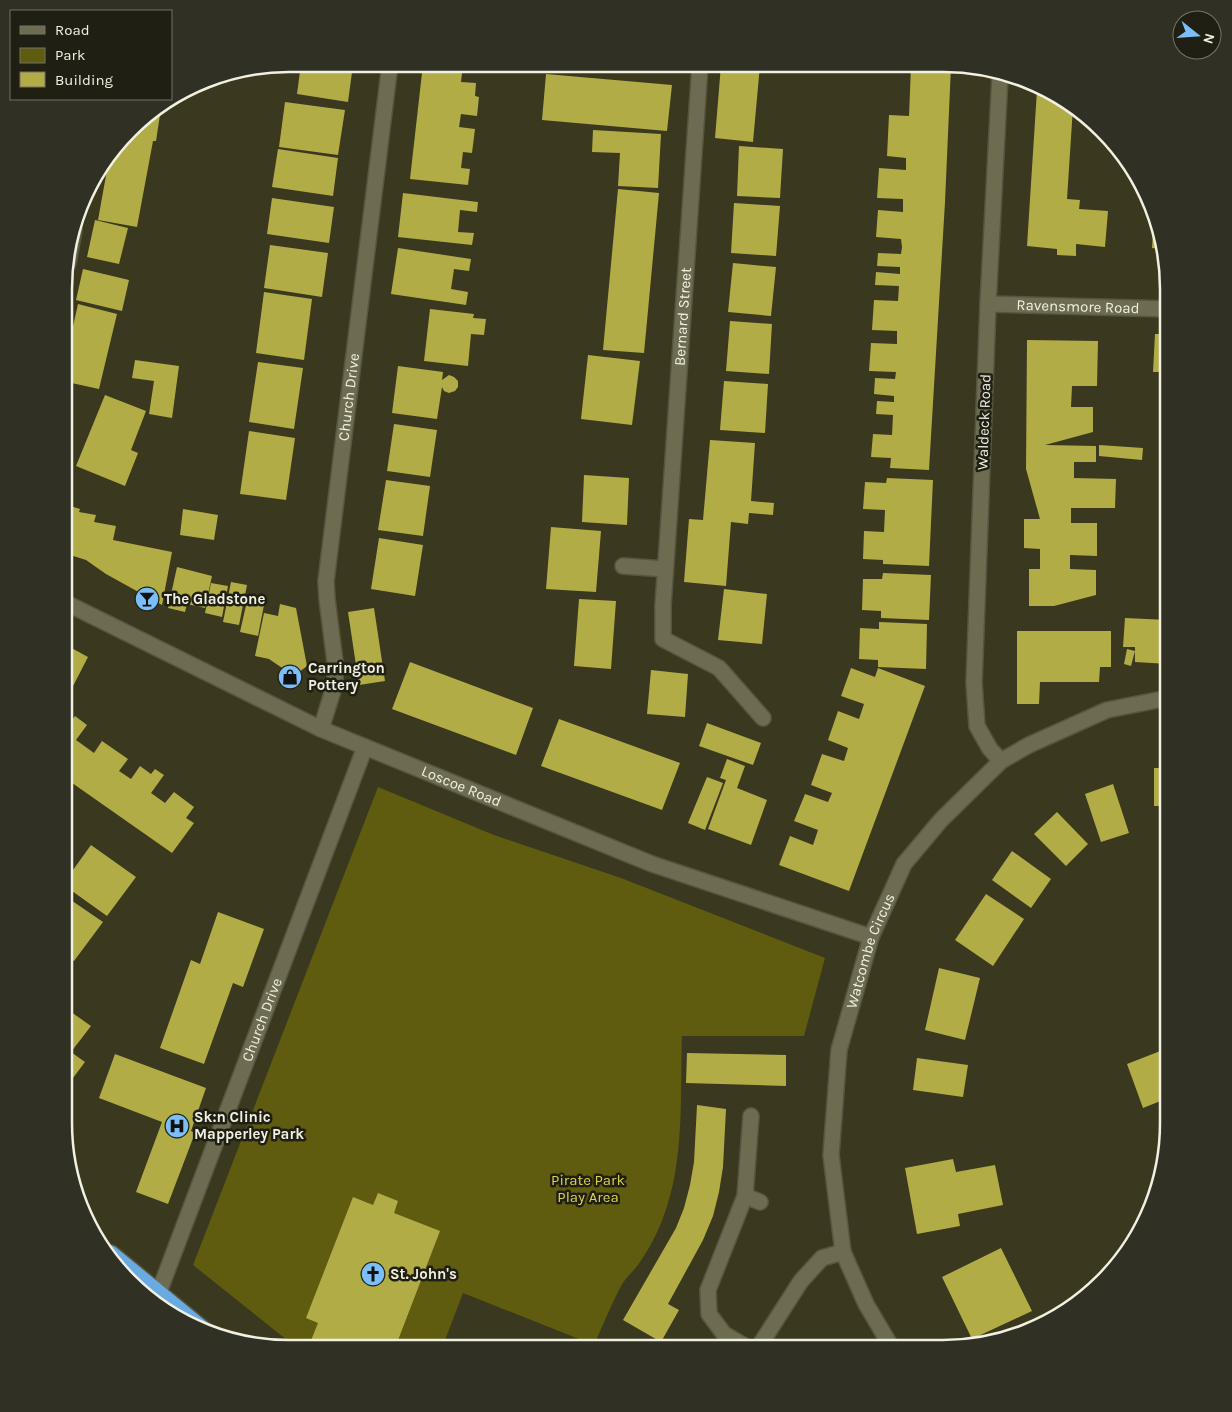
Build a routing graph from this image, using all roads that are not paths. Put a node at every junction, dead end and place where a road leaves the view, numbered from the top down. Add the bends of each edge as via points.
1 (389, 72) edge
2 (700, 72) edge
3 (1000, 81) edge
4 (988, 304) junction
5 (1160, 309) edge
6 (623, 566) dead end
7 (665, 569) junction
8 (72, 606) edge
9 (1160, 700) edge
10 (762, 718) dead end
11 (321, 729) junction
12 (365, 747) junction
13 (1001, 760) junction
14 (871, 937) junction
15 (751, 1116) dead end
16 (745, 1196) junction
17 (760, 1202) dead end
18 (843, 1252) junction
19 (127, 1266) edge
20 (159, 1292) junction
21 (180, 1309) edge
22 (734, 1340) edge
23 (763, 1340) edge
24 (887, 1340) edge

1 - 11 street, Church Drive via 326,581 335,684
2 - 7 street, Bernard Street
3 - 4 street, Waldeck Road
4 - 5 street, Ravensmore Road
4 - 13 street, Waldeck Road via 974,683 977,726 990,749
6 - 7 street
7 - 10 street, Bernard Street via 663,639 719,668
8 - 11 street, Loscoe Road
9 - 13 street, Watcombe Circus via 1107,710
11 - 12 street, Loscoe Road
12 - 14 street, Loscoe Road via 652,864
12 - 20 street, Church Drive
13 - 14 street, Watcombe Circus via 941,820 904,864
14 - 18 street, Watcombe Circus via 839,1050 831,1155
15 - 16 street
16 - 17 street
16 - 22 street via 708,1290 709,1314 724,1334
18 - 23 street via 822,1258 801,1281
18 - 24 street, Watcombe Circus via 866,1304
19 - 20 highway
20 - 21 highway

